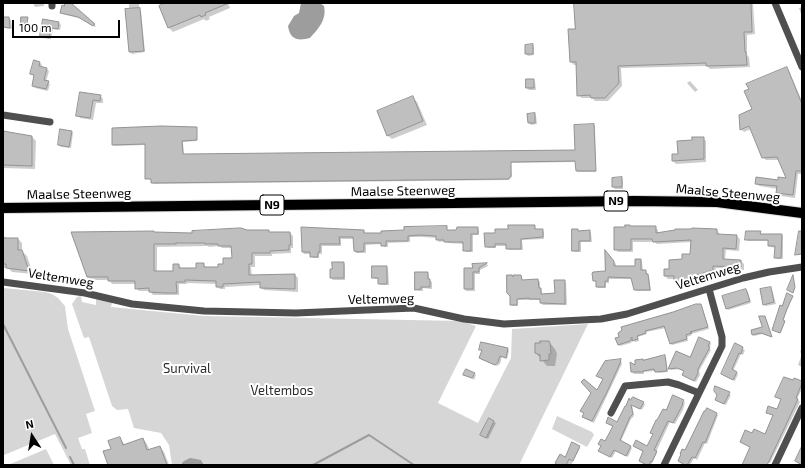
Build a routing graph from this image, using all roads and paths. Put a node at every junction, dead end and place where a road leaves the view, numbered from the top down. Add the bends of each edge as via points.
1 (775, 3) edge
2 (802, 67) edge
3 (3, 114) edge
4 (50, 122) dead end
5 (3, 208) edge
6 (802, 213) edge
7 (802, 267) edge
8 (3, 282) edge
9 (709, 289) junction
10 (699, 393) junction
11 (802, 408) edge
12 (611, 413) dead end
13 (664, 465) edge
14 (775, 465) edge

1 - 2 street
3 - 4 street
5 - 6 main road, Maalse Steenweg / N9 via 641,201 717,202
7 - 9 street, Veltemweg via 743,278
8 - 9 street, Veltemweg via 85,293 132,304 204,311 296,313 414,308 464,319 504,324 601,319 627,314
9 - 10 street via 722,337 722,346
10 - 12 street via 668,382 625,386
10 - 13 street
11 - 14 street

